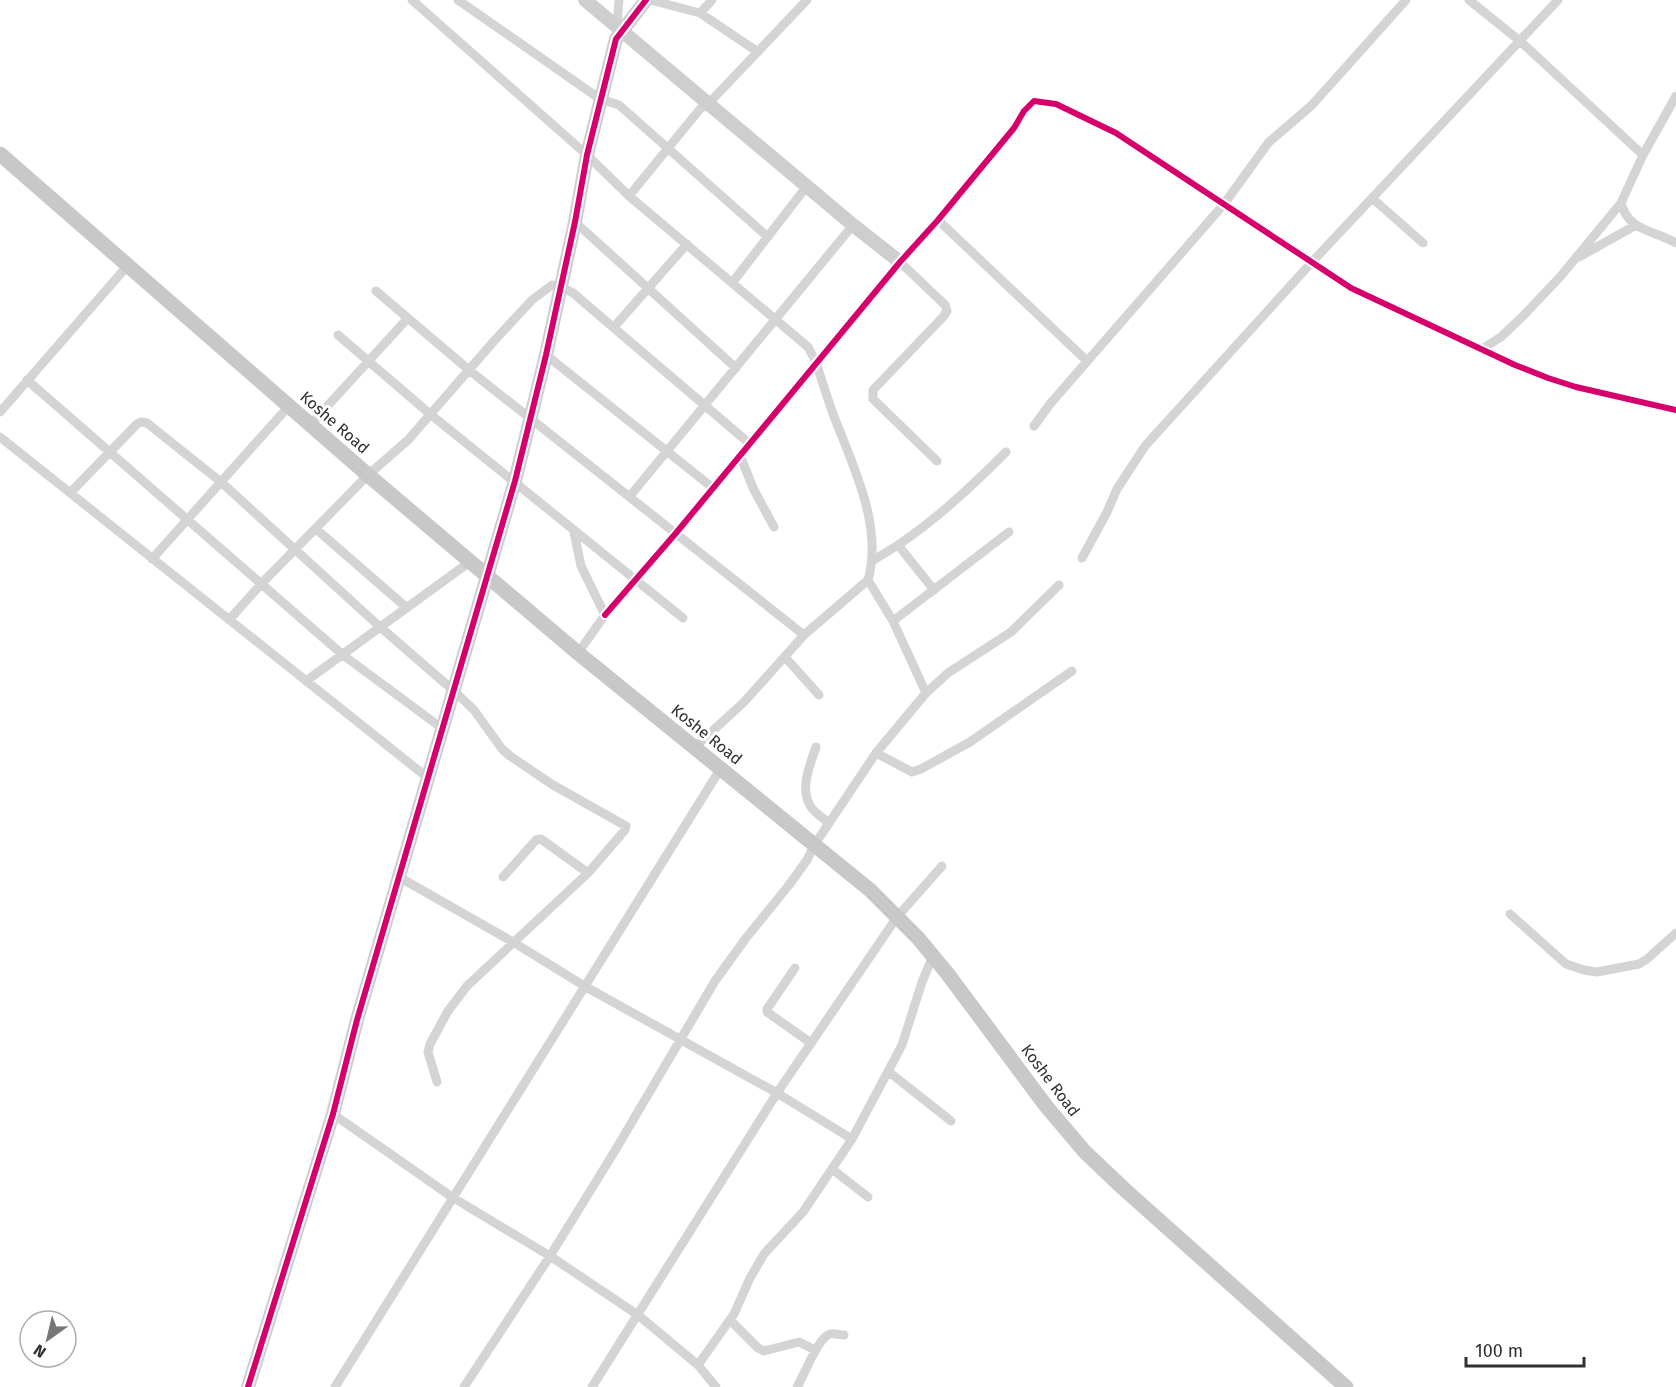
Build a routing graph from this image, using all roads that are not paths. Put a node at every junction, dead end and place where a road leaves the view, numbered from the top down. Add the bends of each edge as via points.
1 (412, 0) edge
2 (458, 0) edge
3 (585, 0) edge
4 (619, 0) edge
5 (648, 0) edge
6 (712, 0) edge
7 (807, 0) edge
8 (1406, 0) edge
9 (1469, 0) edge
10 (1558, 0) edge
11 (700, 13) junction
12 (619, 29) junction
13 (1520, 41) junction
14 (758, 52) junction
15 (1676, 96) edge
16 (600, 99) junction
17 (708, 104) junction
18 (668, 148) junction
19 (0, 154) edge
20 (586, 155) junction
21 (1643, 155) junction
22 (807, 186) junction
23 (628, 196) junction
24 (1372, 198) junction
25 (1621, 203) junction
26 (1224, 204) junction
27 (938, 220) junction
28 (575, 222) junction
29 (853, 225) junction
30 (1636, 225) junction
31 (768, 237) junction
32 (1423, 243) dead end
33 (1676, 243) edge
34 (687, 244) junction
35 (1574, 260) junction
36 (900, 262) junction
37 (1312, 262) junction
38 (129, 264) junction
39 (732, 283) junction
40 (561, 287) junction
41 (649, 287) junction
42 (376, 291) dead end
43 (407, 319) junction
44 (776, 320) junction
45 (614, 327) junction
46 (338, 335) dead end
47 (1482, 349) junction
48 (546, 355) junction
49 (1087, 361) junction
50 (816, 362) junction
51 (369, 363) junction
52 (736, 368) junction
53 (469, 370) junction
54 (27, 380) junction
55 (289, 406) junction
56 (704, 406) junction
57 (1676, 411) edge
58 (0, 412) edge
59 (430, 414) junction
60 (531, 417) junction
61 (311, 424) junction
62 (1034, 426) dead end
63 (0, 437) edge
64 (750, 444) junction
65 (666, 451) junction
66 (1006, 452) dead end
67 (108, 453) junction
68 (740, 455) junction
69 (937, 460) dead end
70 (368, 475) junction
71 (515, 481) junction
72 (221, 482) junction
73 (714, 488) junction
74 (70, 493) junction
75 (630, 496) junction
76 (187, 520) junction
77 (774, 527) dead end
78 (316, 529) junction
79 (574, 532) junction
80 (1009, 532) dead end
81 (676, 533) junction
82 (898, 545) junction
83 (296, 551) junction
84 (1082, 558) dead end
85 (152, 559) junction
86 (471, 561) junction
87 (872, 561) junction
88 (486, 574) junction
89 (636, 580) junction
90 (868, 580) junction
91 (262, 583) junction
92 (1059, 585) dead end
93 (934, 590) junction
94 (407, 608) junction
95 (605, 615) junction
96 (683, 618) dead end
97 (229, 620) junction
98 (892, 621) junction
99 (379, 626) junction
100 (804, 635) junction
101 (578, 652) junction
102 (343, 655) junction
103 (785, 657) junction
104 (1072, 671) dead end
105 (306, 681) junction
106 (454, 692) junction
107 (926, 693) junction
108 (819, 695) dead end
109 (443, 729) junction
110 (694, 747) junction
111 (816, 747) dead end
112 (876, 753) junction
113 (721, 768) junction
114 (428, 778) junction
115 (829, 823) junction
116 (814, 844) junction
117 (942, 866) dead end
118 (588, 873) junction
119 (399, 877) junction
120 (503, 877) dead end
121 (1510, 914) dead end
122 (897, 917) junction
123 (1676, 933) edge
124 (513, 942) junction
125 (933, 956) junction
126 (795, 968) dead end
127 (586, 987) junction
128 (681, 1040) junction
129 (811, 1043) junction
130 (889, 1072) junction
131 (437, 1083) dead end
132 (777, 1093) junction
133 (333, 1114) junction
134 (951, 1121) dead end
135 (852, 1139) junction
136 (832, 1169) junction
137 (452, 1197) junction
138 (868, 1197) dead end
139 (550, 1256) junction
140 (638, 1315) junction
141 (730, 1320) junction
142 (844, 1335) dead end
143 (815, 1350) junction
144 (698, 1365) junction
145 (248, 1387) edge
146 (335, 1387) edge
147 (464, 1387) edge
148 (592, 1387) edge
149 (716, 1387) edge
150 (797, 1387) edge
151 (1346, 1387) edge

1 - 20 street
2 - 16 street
3 - 12 street
4 - 12 street
5 - 11 street
5 - 12 street
6 - 11 street
7 - 14 street
8 - 26 street via 1312,105 1269,142
9 - 13 street
10 - 13 street
11 - 14 street
12 - 16 street
12 - 17 street
13 - 21 street
13 - 24 street
14 - 17 street
15 - 21 street
16 - 18 street via 619,105
16 - 20 street
17 - 18 street
17 - 22 street
18 - 23 street
18 - 31 street
19 - 38 main road, Koshe Road
20 - 23 street
20 - 28 street
21 - 25 street
22 - 29 street
22 - 31 street
23 - 34 street
24 - 32 street
24 - 37 street
25 - 30 street via 1624,214
25 - 35 street
26 - 27 street via 1116,133 1056,104 1034,101
26 - 37 street
26 - 49 street
27 - 36 street
27 - 49 street
28 - 40 street
28 - 41 street
29 - 36 street
29 - 44 street
30 - 33 street
30 - 35 street
31 - 39 street
34 - 39 street
34 - 41 street
35 - 47 street via 1523,316
36 - 50 street
36 - 69 street via 945,305 946,311 873,390 873,399
37 - 47 street via 1351,288
37 - 84 street via 1139,453
38 - 54 street
38 - 55 main road, Koshe Road
39 - 44 street
40 - 45 street
40 - 48 street
40 - 53 street via 552,285 532,300
41 - 45 street
41 - 52 street
42 - 43 street
43 - 51 street
43 - 53 street
44 - 50 street via 808,347
44 - 52 street
45 - 56 street
46 - 51 street
47 - 57 street via 1563,383
48 - 60 street
48 - 65 street
49 - 62 street
50 - 64 street
50 - 87 street via 863,496
51 - 59 street
51 - 61 street
52 - 56 street
53 - 59 street
53 - 60 street
54 - 58 street
54 - 67 street
55 - 61 main road, Koshe Road
55 - 72 street
56 - 64 street
56 - 65 street
59 - 70 street via 408,440
59 - 71 street
60 - 71 street
60 - 75 street
61 - 70 main road, Koshe Road
63 - 74 street
64 - 68 street
65 - 73 street
65 - 75 street
66 - 82 street via 959,499
67 - 72 street via 137,424 147,423
67 - 74 street
67 - 76 street
68 - 73 street
68 - 77 street
70 - 78 street
70 - 86 main road, Koshe Road
71 - 79 street
71 - 88 street
72 - 76 street
72 - 83 street
73 - 81 street
74 - 85 street
75 - 81 street
76 - 85 street
76 - 91 street
78 - 83 street
78 - 94 street
79 - 89 street
79 - 95 street via 581,566
80 - 93 street
81 - 89 street
81 - 100 street
82 - 87 street
82 - 93 street
83 - 91 street
83 - 99 street
85 - 97 street
86 - 88 main road, Koshe Road
86 - 94 street
87 - 90 street
88 - 101 main road, Koshe Road
88 - 106 street
89 - 95 street
89 - 96 street
90 - 98 street
90 - 100 street
91 - 97 street
91 - 102 street
92 - 107 street via 1011,632 948,673
93 - 98 street
94 - 99 street
95 - 101 street
97 - 105 street
98 - 107 street
99 - 102 street
99 - 106 street
100 - 103 street
101 - 110 main road, Koshe Road
102 - 105 street
102 - 109 street
103 - 108 street
103 - 110 street via 744,702
104 - 112 street via 970,742 921,769 912,772
105 - 114 street
106 - 109 street
106 - 118 street via 474,710 510,756 626,826
107 - 112 street
109 - 114 street
110 - 113 main road, Koshe Road
111 - 115 street via 807,775 807,798
112 - 115 street
113 - 116 main road, Koshe Road
113 - 127 street
114 - 119 street
115 - 116 street
116 - 122 main road, Koshe Road
116 - 128 street via 789,885 715,981
117 - 122 street
118 - 120 street via 541,838
118 - 124 street
119 - 124 street
119 - 133 street
121 - 123 street via 1566,964 1597,972 1639,964
122 - 125 main road, Koshe Road
122 - 129 street
124 - 127 street
124 - 131 street via 458,998 430,1044 428,1052
125 - 130 street
125 - 151 main road, Koshe Road via 1085,1152
126 - 129 street via 767,1012
127 - 128 street
127 - 137 street
128 - 132 street
128 - 139 street
129 - 132 street
130 - 134 street
130 - 135 street
132 - 135 street
132 - 140 street
133 - 137 street
133 - 145 street
135 - 136 street
136 - 138 street
136 - 141 street via 803,1212 765,1254
137 - 139 street
137 - 146 street
139 - 140 street
139 - 147 street
140 - 144 street
140 - 148 street
141 - 143 street via 764,1351 799,1342
141 - 144 street
142 - 143 street via 826,1336
143 - 150 street
144 - 149 street

